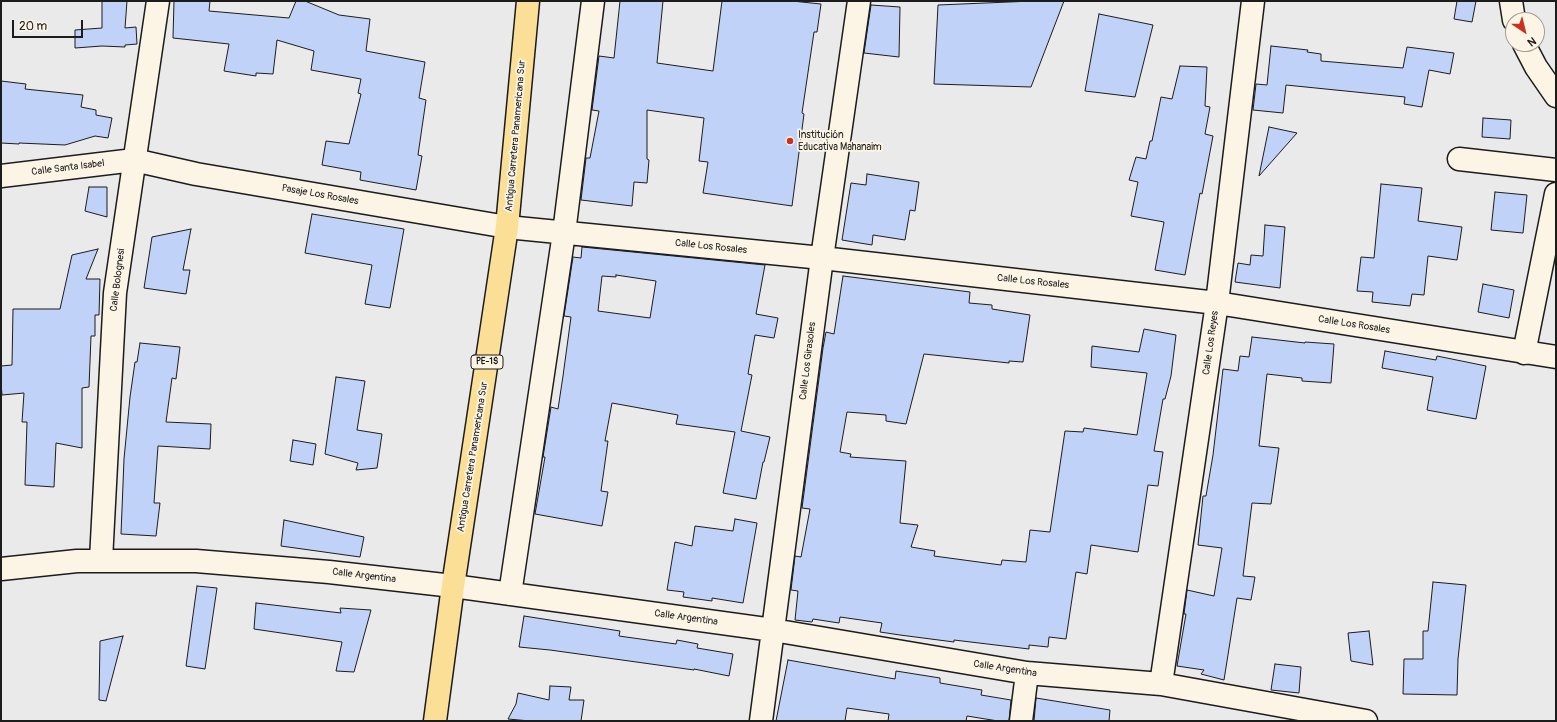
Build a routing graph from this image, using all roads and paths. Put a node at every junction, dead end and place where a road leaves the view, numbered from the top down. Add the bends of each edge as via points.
1 (158, 1) edge
2 (528, 1) edge
3 (593, 1) edge
4 (859, 1) edge
5 (1253, 1) edge
6 (1511, 1) edge
7 (1513, 12) edge
8 (1528, 52) edge
9 (1556, 96) edge
10 (1459, 159) dead end
11 (134, 160) junction
12 (1556, 170) edge
13 (1, 176) edge
14 (1556, 194) edge
15 (507, 227) junction
16 (564, 233) junction
17 (822, 258) junction
18 (1217, 303) junction
19 (1524, 353) junction
20 (1556, 357) edge
21 (101, 560) junction
22 (1, 569) edge
23 (453, 586) junction
24 (510, 594) junction
25 (773, 630) junction
26 (1027, 673) junction
27 (1161, 684) junction
28 (435, 721) edge
29 (761, 721) edge
30 (1021, 721) edge
31 (1366, 721) edge

1 - 11 street, Calle Bolognesi
2 - 15 highway, Antigua Carretera Panamericana Sur / PE-1S
3 - 16 street
4 - 17 street, Calle Los Girasoles
5 - 18 street, Calle Los Reyes
6 - 7 street
8 - 9 street
10 - 12 street
11 - 13 street, Calle Santa Isabel
11 - 15 street, Pasaje Los Rosales via 196,174
11 - 21 street, Calle Bolognesi via 115,293
14 - 19 street
15 - 16 street, Calle Los Rosales
15 - 23 highway, Antigua Carretera Panamericana Sur / PE-1S
16 - 17 street, Calle Los Rosales
16 - 24 street
17 - 18 street, Calle Los Rosales
17 - 25 street, Calle Los Girasoles
18 - 19 street, Calle Los Rosales
18 - 27 street, Calle Los Reyes
19 - 20 street, Calle Los Rosales
21 - 22 street, Calle Argentina
21 - 23 street, Calle Argentina via 196,561
23 - 24 street, Calle Argentina
23 - 28 highway, Antigua Carretera Panamericana Sur / PE-1S
24 - 25 street, Calle Argentina
25 - 26 street, Calle Argentina
25 - 29 street, Calle Los Girasoles
26 - 27 street, Calle Argentina
26 - 30 street
27 - 31 street, Calle Argentina

